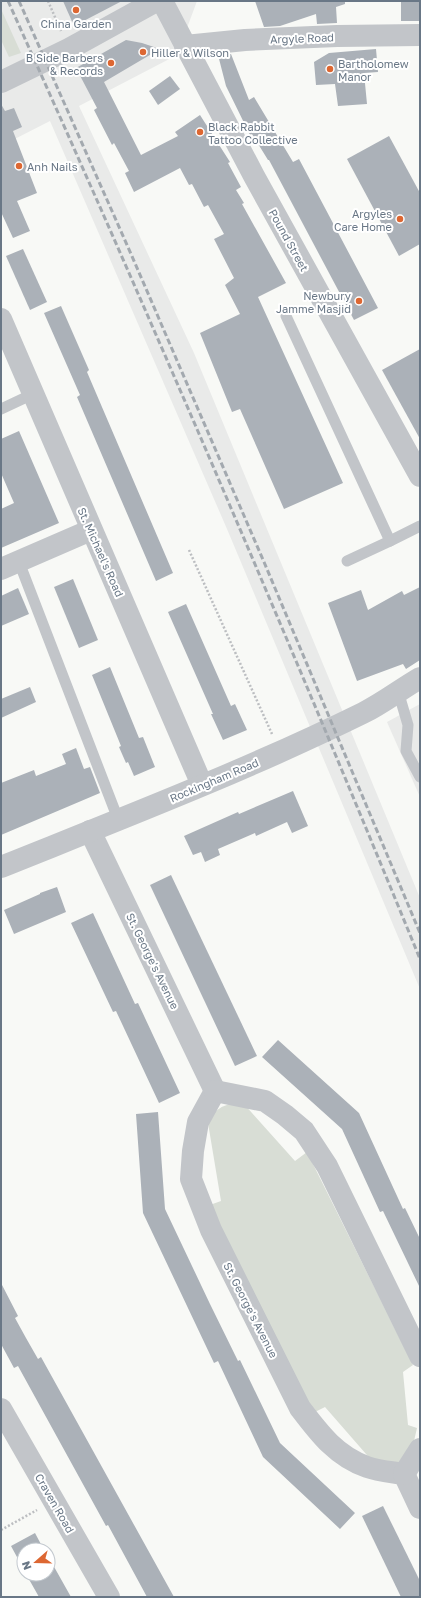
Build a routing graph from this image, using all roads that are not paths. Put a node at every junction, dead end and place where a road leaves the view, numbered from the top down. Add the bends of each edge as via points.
1 (156, 1) edge
2 (162, 1) edge
3 (420, 35) edge
4 (185, 46) junction
5 (8, 79) edge
6 (286, 316) dead end
7 (3, 327) edge
8 (33, 394) junction
9 (1, 408) edge
10 (420, 476) edge
11 (420, 526) edge
12 (91, 530) junction
13 (390, 541) junction
14 (347, 561) dead end
15 (10, 565) edge
16 (420, 678) edge
17 (398, 691) junction
18 (420, 777) edge
19 (202, 785) junction
20 (118, 819) junction
21 (90, 831) junction
22 (1, 867) edge
23 (215, 1091) junction
24 (420, 1356) edge
25 (1, 1409) edge
26 (420, 1449) edge
27 (404, 1474) junction
28 (420, 1508) edge
29 (109, 1597) edge

1 - 5 street
2 - 4 street, Pound Street
3 - 4 street, Argyle Road via 245,40
4 - 10 street, Pound Street
6 - 13 lane
7 - 8 street, St. Michael's Road
8 - 9 lane
8 - 12 street, St. Michael's Road
11 - 13 lane
12 - 15 street
12 - 19 street, St. Michael's Road
13 - 14 lane
15 - 20 lane
16 - 17 street, Rockingham Road
17 - 18 lane via 408,725 406,751
17 - 19 street, Rockingham Road via 364,712
19 - 20 street, Rockingham Road
20 - 21 street, Rockingham Road
21 - 22 street, Rockingham Road
21 - 23 street, St. George's Avenue
23 - 24 street via 265,1101 304,1131 327,1166
23 - 27 street, St. George's Avenue via 198,1122 191,1179 211,1230 300,1408 317,1430 335,1450 367,1467
25 - 29 street, Craven Road
26 - 27 street
27 - 28 street

